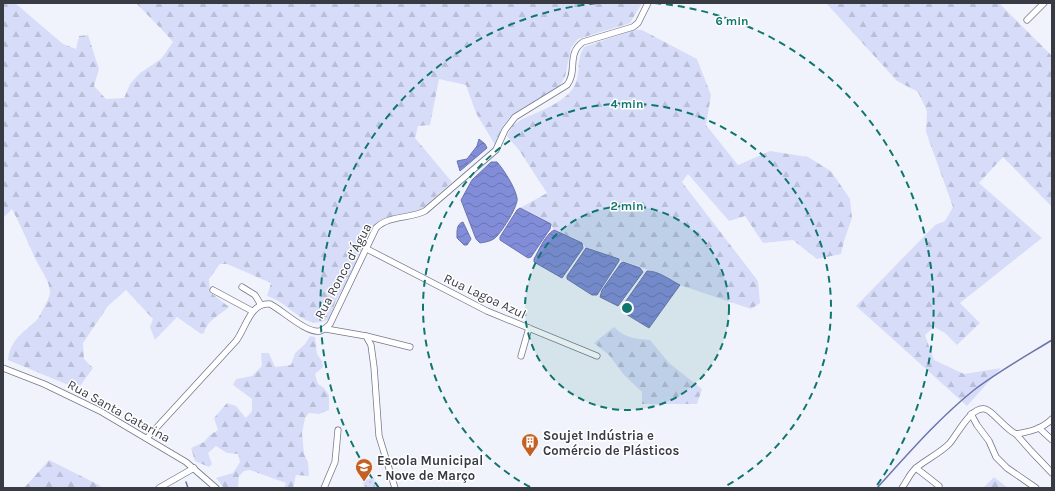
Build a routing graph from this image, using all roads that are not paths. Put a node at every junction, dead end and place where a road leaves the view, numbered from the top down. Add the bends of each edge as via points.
1 (648, 3) edge
2 (1044, 3) edge
3 (1027, 20) dead end
4 (366, 249) junction
5 (242, 287) dead end
6 (213, 290) dead end
7 (261, 305) junction
8 (252, 311) junction
9 (529, 328) junction
10 (326, 329) junction
11 (366, 336) junction
12 (410, 347) dead end
13 (521, 356) dead end
14 (597, 356) dead end
15 (3, 368) edge
16 (972, 414) junction
17 (1052, 419) edge
18 (1039, 428) junction
19 (338, 430) dead end
20 (1016, 434) junction
21 (147, 438) junction
22 (1052, 440) edge
23 (194, 468) junction
24 (916, 468) junction
25 (1052, 473) edge
26 (939, 486) dead end
27 (159, 488) edge
28 (216, 488) edge
29 (324, 488) edge
30 (395, 488) edge
31 (902, 488) edge
32 (1036, 488) edge

1 - 4 street, Rua Ronco d’Água via 638,23 633,27 579,45 574,53 571,78 567,85 515,118 496,150 425,211 380,224
2 - 3 street
4 - 9 street, Rua Lagoa Azul via 457,297
4 - 10 street, Rua Ronco d’Água
5 - 7 street via 255,295
6 - 8 street
7 - 8 street
7 - 10 street, Rua Ronco d’Água via 274,306 313,331
8 - 21 street via 236,341
9 - 13 street
9 - 14 street, Rua Lagoa Azul
10 - 11 street
11 - 12 street
11 - 30 street via 371,345 373,360 378,436
15 - 21 street, Rua Santa Catarina via 100,411
16 - 20 street via 981,409 990,411 1004,427
16 - 24 street via 948,444
16 - 32 street via 996,458
17 - 18 street
18 - 20 street
18 - 22 street
19 - 29 street via 335,462
20 - 25 street
21 - 23 street, Rua Santa Catarina
23 - 27 street
23 - 28 street, Rua Santa Catarina
24 - 26 street
24 - 31 street

